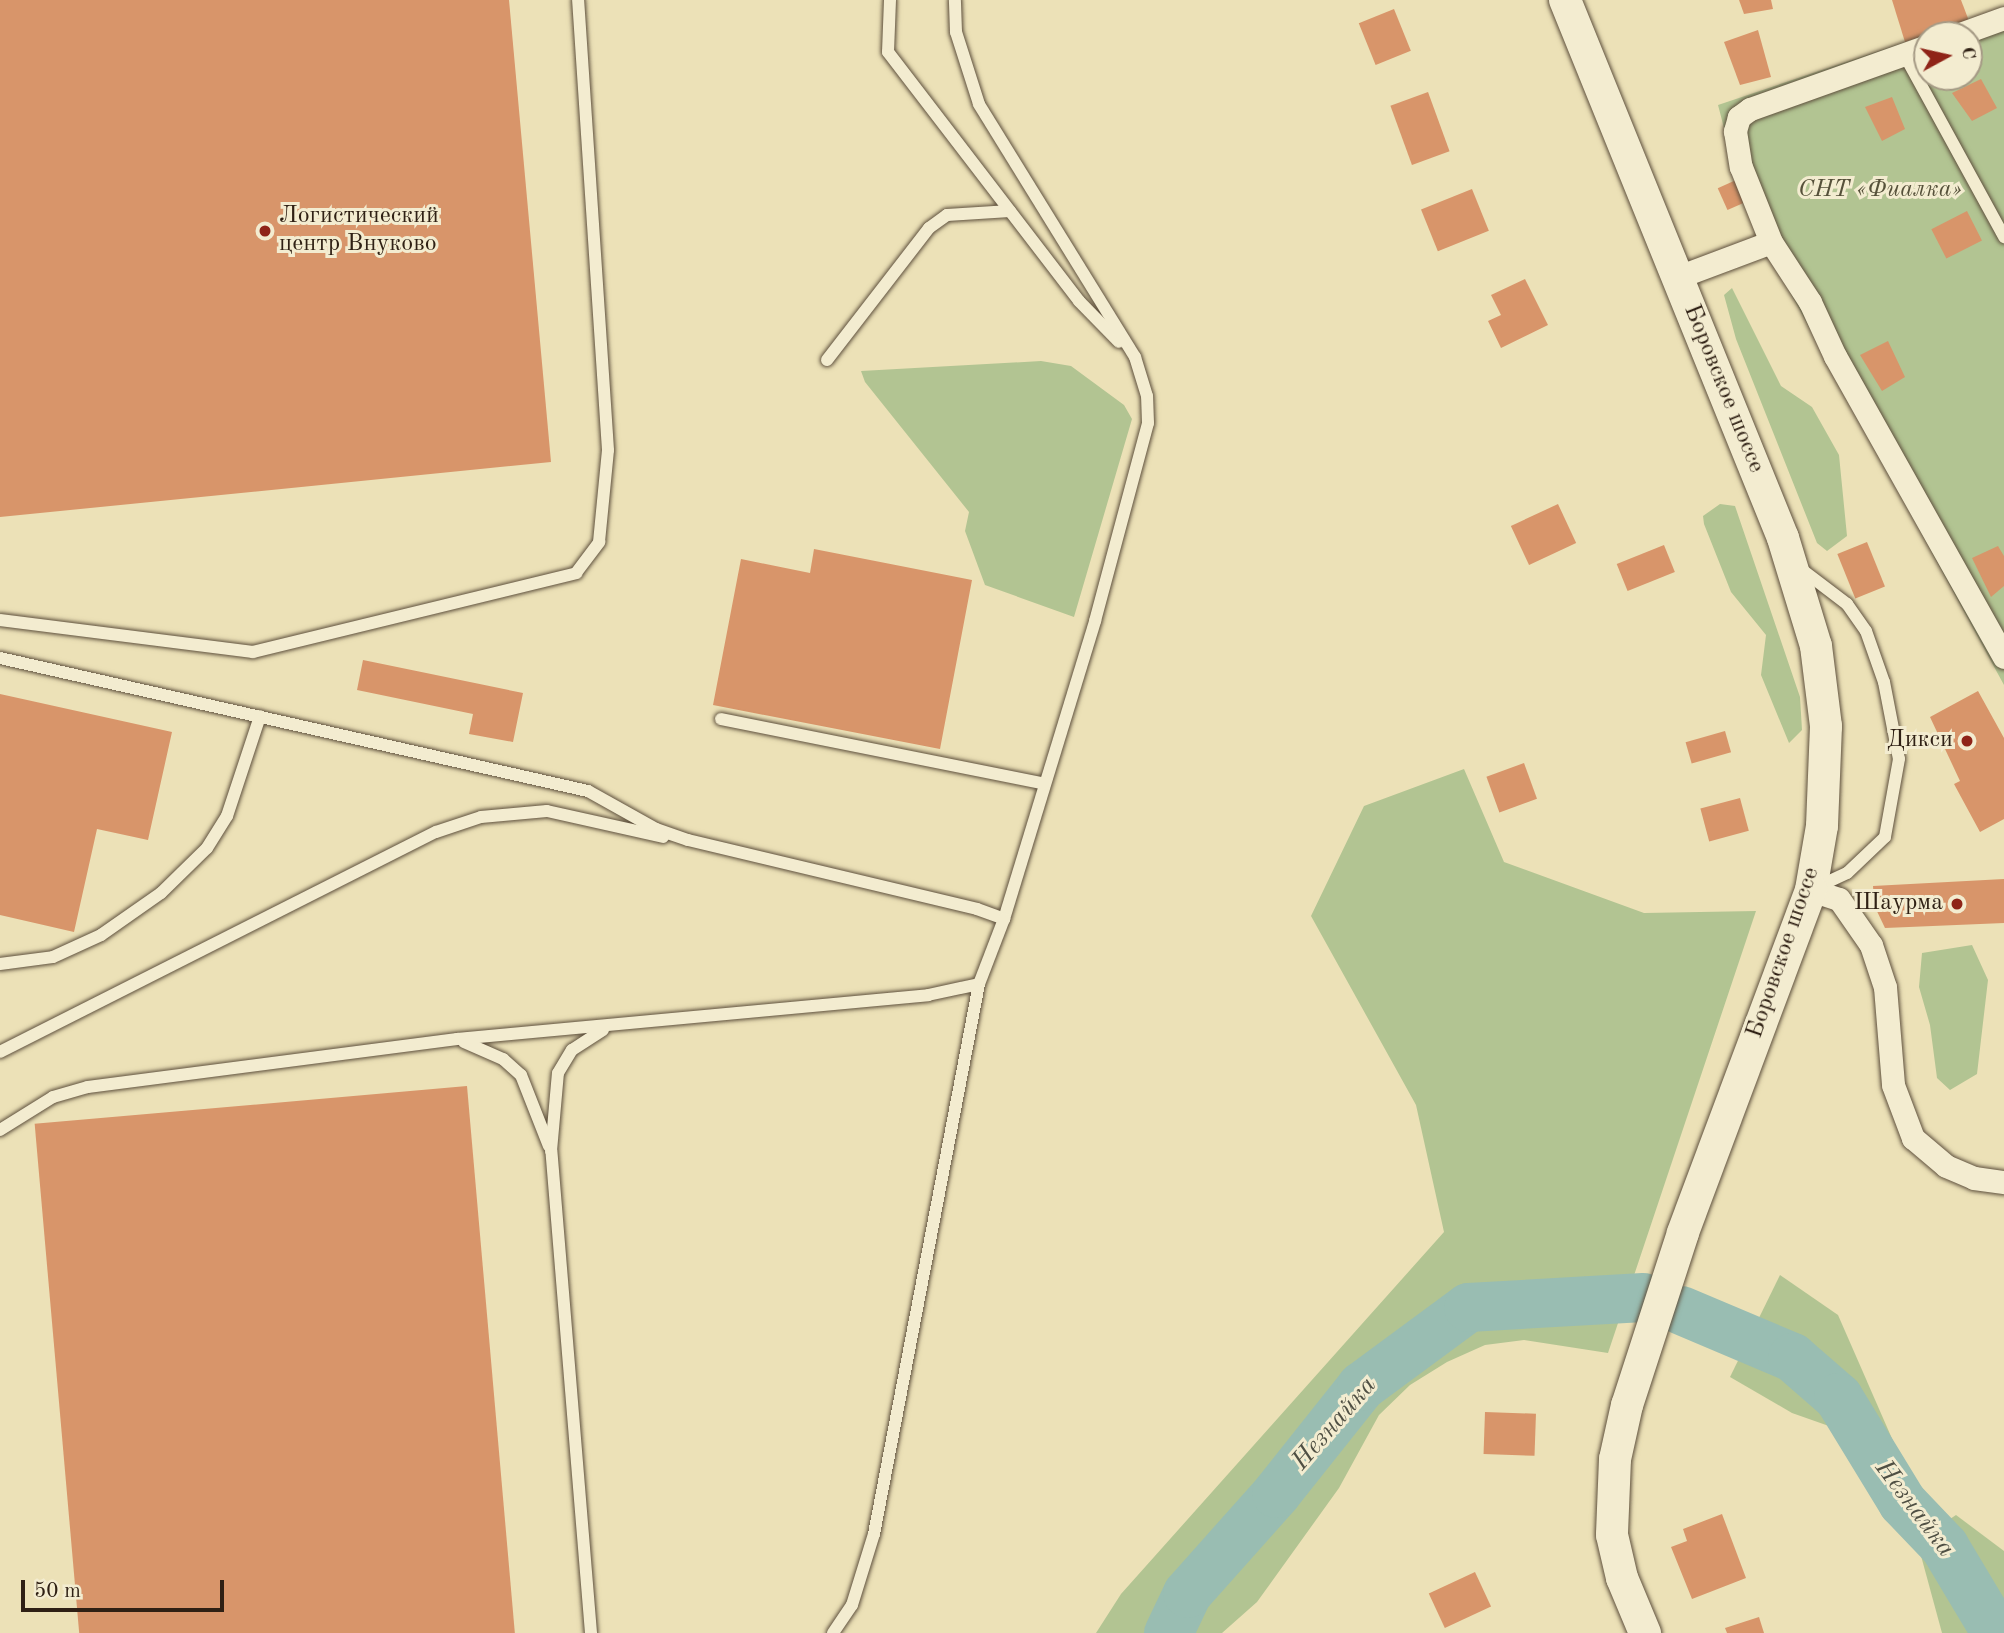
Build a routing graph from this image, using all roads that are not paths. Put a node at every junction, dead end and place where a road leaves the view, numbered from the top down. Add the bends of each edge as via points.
1 (578, 0) edge
2 (890, 0) edge
3 (955, 0) edge
4 (1565, 0) edge
5 (2004, 18) edge
6 (1983, 26) edge
7 (1913, 51) edge
8 (1904, 54) junction
9 (1010, 211) junction
10 (2004, 237) edge
11 (1771, 242) junction
12 (1678, 277) junction
13 (1135, 357) junction
14 (827, 360) dead end
15 (1791, 559) junction
16 (0, 620) edge
17 (2004, 657) edge
18 (0, 658) edge
19 (260, 716) junction
20 (721, 719) dead end
21 (1045, 784) junction
22 (688, 840) junction
23 (1811, 890) junction
24 (1004, 919) junction
25 (0, 964) edge
26 (979, 984) junction
27 (606, 1028) junction
28 (457, 1040) junction
29 (0, 1052) edge
30 (0, 1130) edge
31 (551, 1151) junction
32 (2004, 1182) edge
33 (591, 1633) edge
34 (833, 1633) edge
35 (1645, 1633) edge

1 - 16 lane via 608,450 598,542 576,573 253,652
2 - 9 lane via 888,52
3 - 13 lane via 956,32 979,104
4 - 12 main road, Боровское шоссе
5 - 6 street
7 - 8 street
8 - 10 lane
8 - 11 street via 1750,109 1740,117 1735,131 1741,167
9 - 13 lane via 1079,301
9 - 14 lane via 947,215 929,228
11 - 12 street
11 - 17 street via 1810,302 1835,356
12 - 15 main road, Боровское шоссе
13 - 21 lane via 1147,396 1148,424
15 - 23 main road, Боровское шоссе via 1810,620 1825,701 1826,775
15 - 23 lane via 1847,604 1866,631 1887,693 1899,759 1885,837 1847,873
18 - 19 lane
19 - 22 lane via 589,791 656,829
19 - 25 lane via 228,816 207,848 161,893 102,935 65,952
20 - 21 lane
21 - 24 lane
22 - 24 lane
22 - 29 lane via 547,811 481,817 436,832
23 - 32 street via 1839,899 1871,945 1885,987 1893,1084 1913,1138 1946,1166 1974,1178
23 - 35 main road, Боровское шоссе via 1683,1233 1636,1377 1615,1459 1611,1511 1622,1578
24 - 26 lane
26 - 27 lane via 928,995
26 - 34 lane via 874,1534 852,1605
27 - 28 lane
27 - 31 lane via 572,1050 558,1073
28 - 30 lane via 88,1087 53,1097
28 - 31 lane via 483,1048 521,1075
31 - 33 lane

